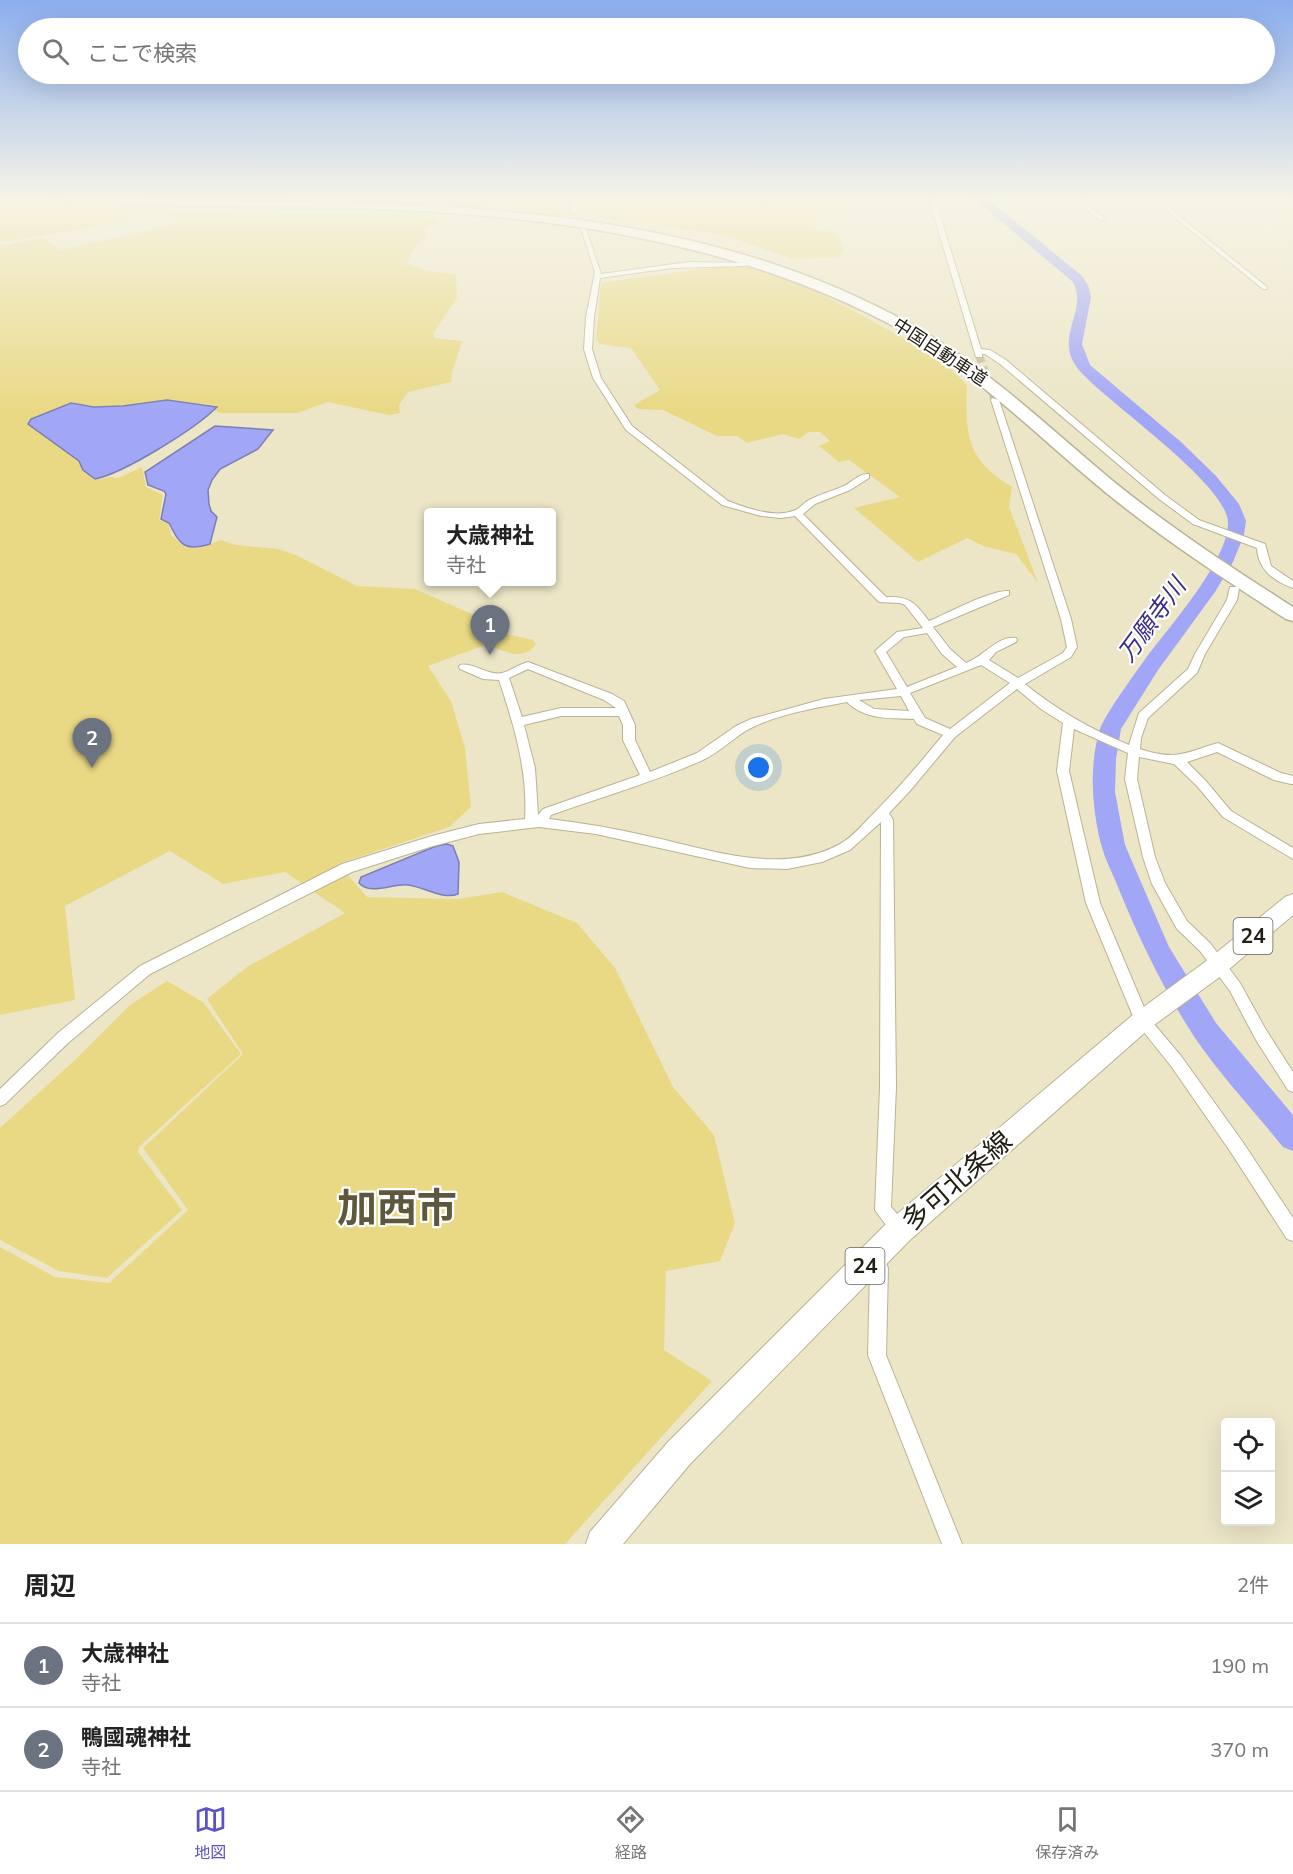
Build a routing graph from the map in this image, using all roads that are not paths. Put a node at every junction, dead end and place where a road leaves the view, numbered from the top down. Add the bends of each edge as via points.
1 (598, 268) edge
2 (655, 268) edge
3 (771, 268) edge
4 (786, 268) edge
5 (953, 268) edge
6 (1240, 268) edge
7 (597, 278) junction
8 (1265, 288) dead end
9 (994, 400) tunnel mouth
10 (866, 476) dead end
11 (797, 513) junction
12 (1194, 536) junction
13 (1243, 583) junction
14 (1293, 585) edge
15 (1005, 593) dead end
16 (1293, 603) edge
17 (1293, 615) edge
18 (927, 628) junction
19 (1012, 640) dead end
20 (982, 661) junction
21 (964, 666) junction
22 (464, 667) dead end
23 (503, 677) junction
24 (1018, 683) junction
25 (906, 691) junction
26 (850, 698) junction
27 (623, 712) junction
28 (919, 718) junction
29 (519, 722) junction
30 (875, 722) dead end
31 (1074, 724) junction
32 (951, 734) junction
33 (1130, 749) junction
34 (1178, 760) junction
35 (646, 778) junction
36 (1291, 780) dead end
37 (882, 812) junction
38 (535, 822) junction
39 (1293, 854) edge
40 (1293, 903) edge
41 (1216, 966) junction
42 (1147, 1018) junction
43 (1293, 1085) edge
44 (0, 1099) edge
45 (900, 1230) junction
46 (1293, 1233) edge
47 (874, 1257) junction
48 (602, 1544) edge
49 (952, 1544) edge

1 - 7 street
2 - 7 street
3 - 12 highway, 中国自動車道 via 862,305 951,355 1114,491
4 - 12 highway, 中国自動車道 via 877,304 961,351 1018,394 1120,482
5 - 12 street via 979,353 987,352 1003,362 1162,497
6 - 8 street
7 - 11 street via 590,317 590,361 629,428 725,503 755,512
9 - 24 street via 1072,647 1067,655
10 - 11 street via 850,488 809,504
11 - 18 street via 883,600 910,603
12 - 13 highway, 中国自動車道
12 - 14 street via 1262,546 1262,563
13 - 16 highway, 中国自動車道
13 - 17 highway, 中国自動車道
13 - 33 street via 1193,671 1143,716
15 - 18 street via 977,602
18 - 21 street via 955,662
18 - 25 street via 901,634 880,651
19 - 20 street via 992,650
20 - 21 street
20 - 24 street
21 - 25 street via 954,674
22 - 23 street via 487,676
23 - 27 street via 528,665 608,697 620,704
23 - 29 street
24 - 31 street
24 - 32 street
25 - 26 street
25 - 28 street
26 - 28 street via 874,714
26 - 35 street via 756,722 718,747
27 - 29 street via 561,712
27 - 35 street via 629,725 629,740
28 - 30 street
28 - 32 street
29 - 38 street
31 - 33 street
31 - 42 street via 1063,771 1093,903
32 - 37 street
33 - 34 street
33 - 41 street via 1131,779 1159,884 1182,925
34 - 36 street via 1218,747
34 - 39 street via 1227,814
35 - 38 street via 547,812
37 - 38 street via 845,847 822,857 787,864 750,863 596,829
37 - 45 street via 887,820 888,1087 884,1210
38 - 44 street via 479,829 347,868 145,970 63,1038
40 - 41 main road, 多可北条線 / 24
41 - 42 main road, 多可北条線 / 24
41 - 43 street via 1235,987
42 - 45 main road, 多可北条線 / 24
42 - 46 street
45 - 47 main road, 多可北条線 / 24
47 - 48 main road, 多可北条線 / 24 via 680,1453
47 - 49 street via 879,1268 877,1355

